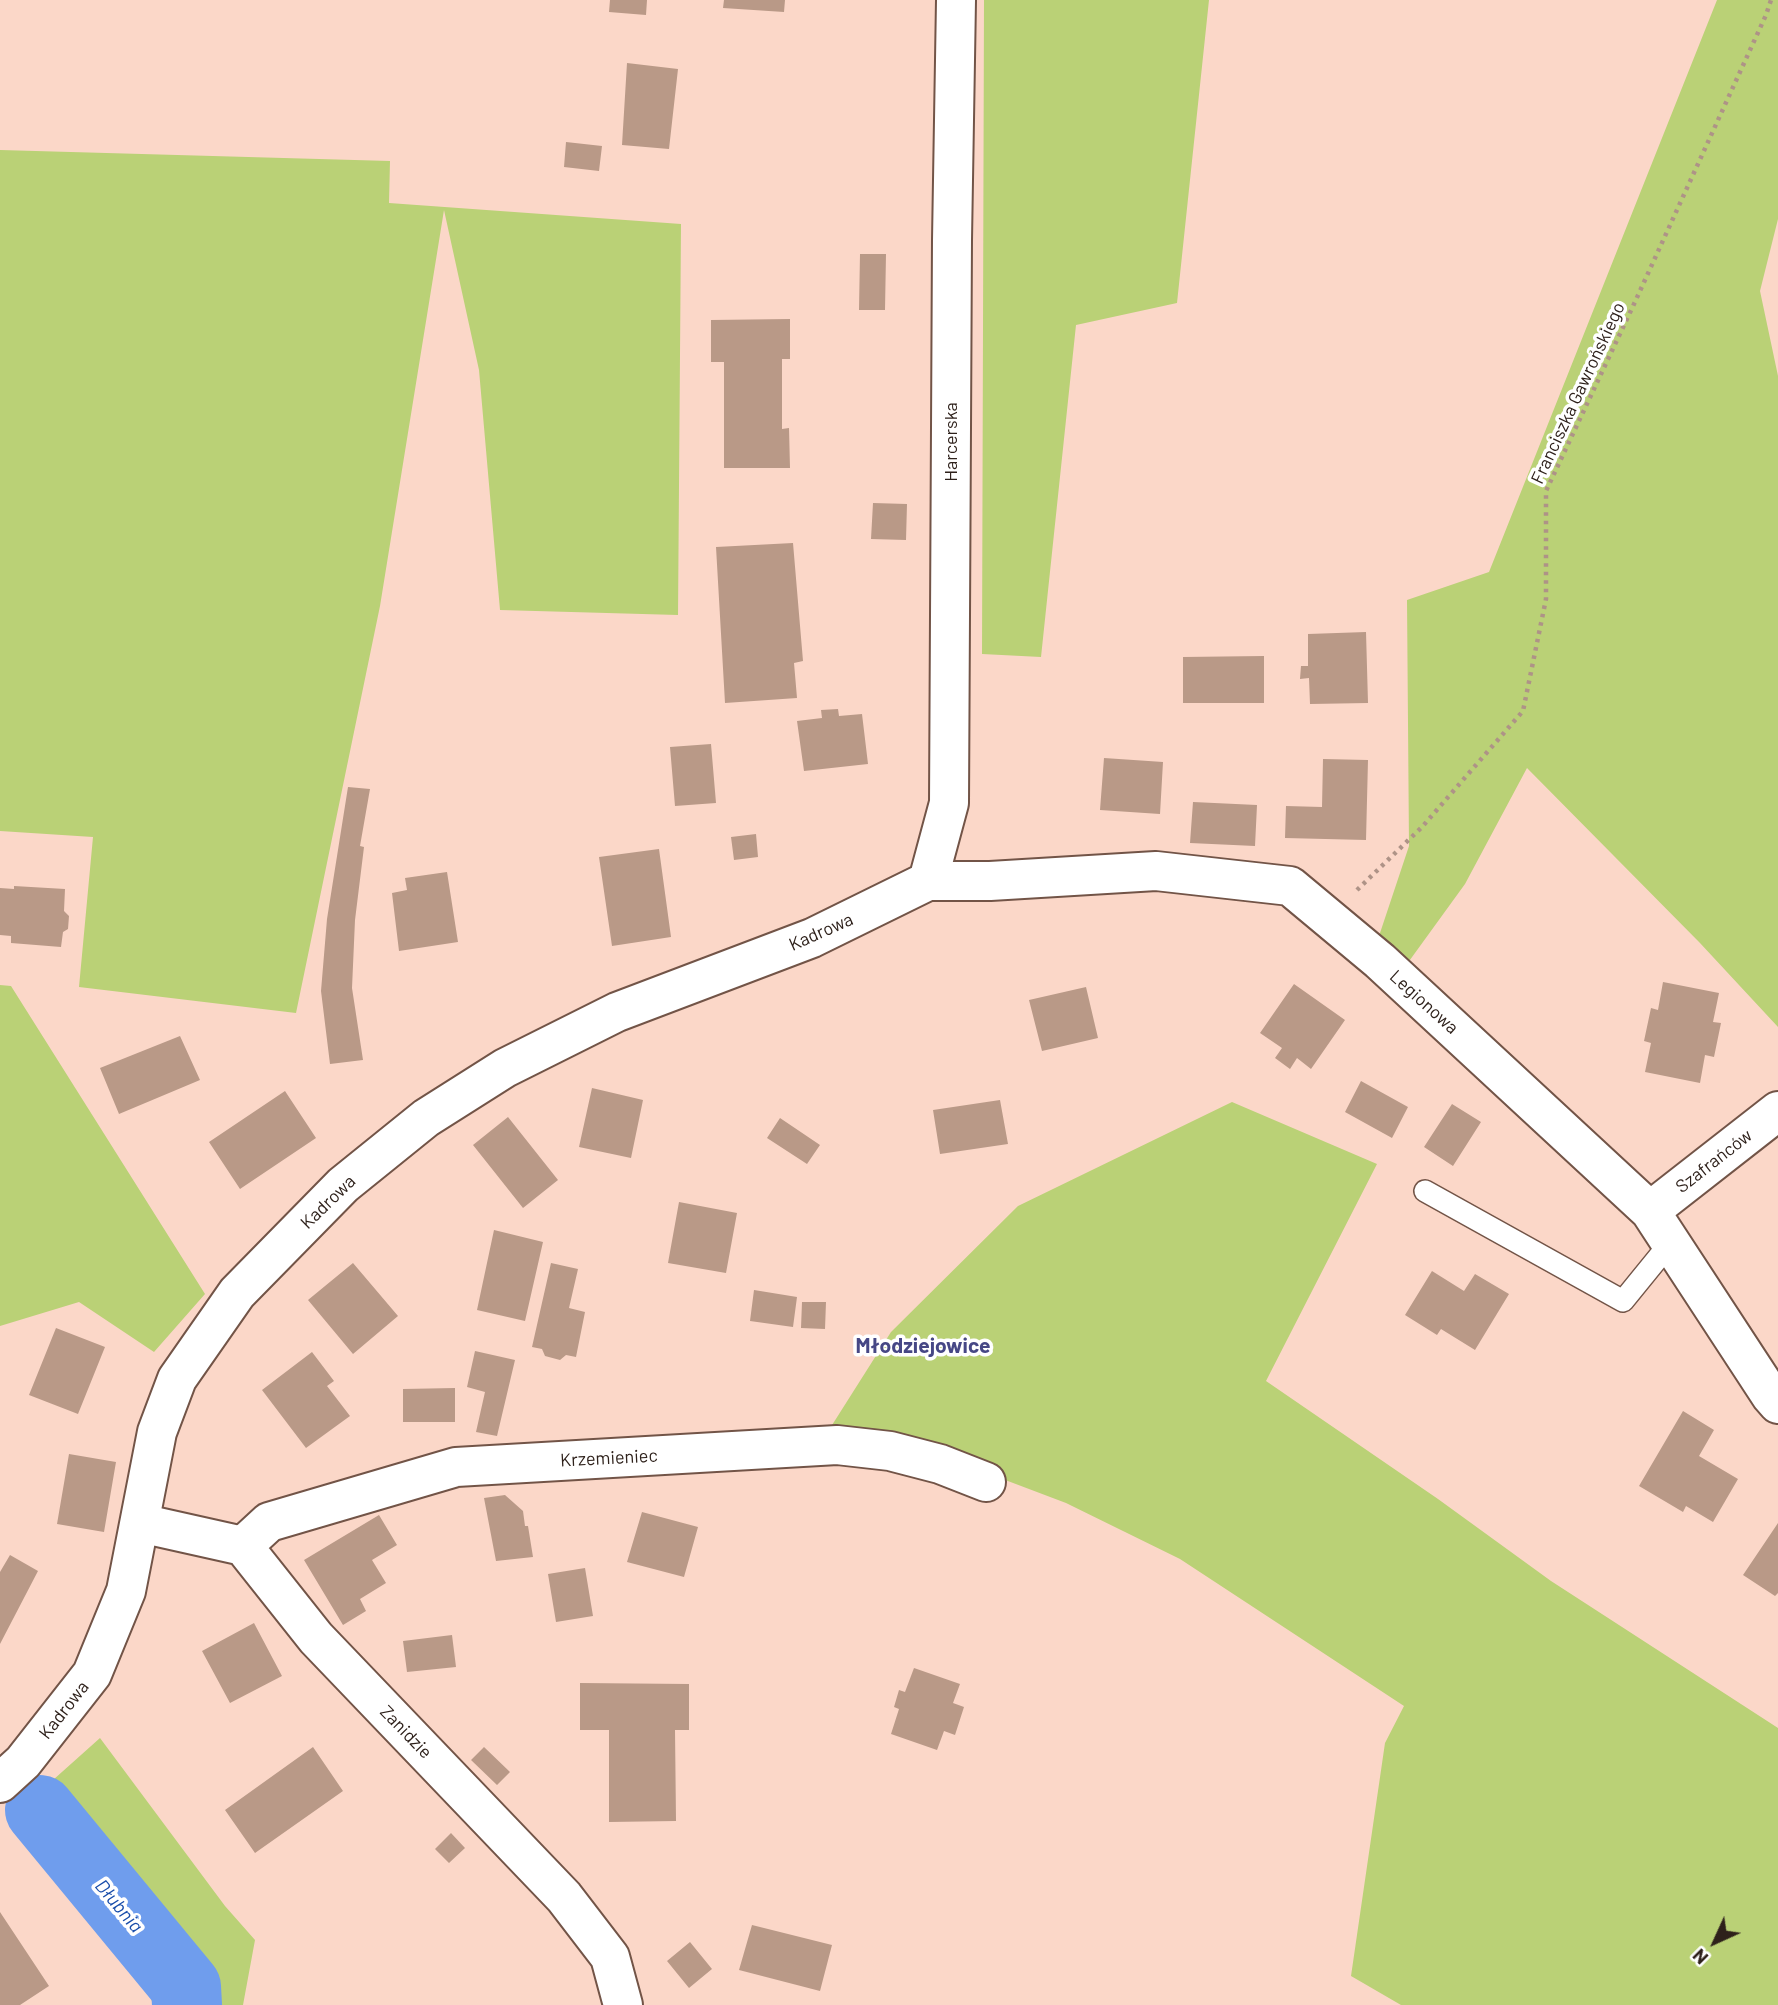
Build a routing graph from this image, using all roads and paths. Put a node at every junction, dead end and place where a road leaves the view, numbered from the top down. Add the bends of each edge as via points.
1 (956, 0) edge
2 (1771, 0) edge
3 (928, 881) junction
4 (1328, 918) junction
5 (1778, 1111) edge
6 (1426, 1191) dead end
7 (1650, 1211) junction
8 (1671, 1242) junction
9 (1778, 1404) edge
10 (986, 1482) dead end
11 (140, 1523) junction
12 (243, 1546) junction
13 (0, 1783) edge
14 (623, 2005) edge

1 - 3 street, Harcerska via 949,803
2 - 4 path, Franciszka Gawrońskiego via 1546,491 1546,599 1523,711 1422,827
3 - 4 street, Legionowa via 1156,871 1290,886
3 - 11 street, Kadrowa via 812,938 617,1012 505,1068 426,1118 343,1185 237,1293 177,1379 157,1432
4 - 7 street, Legionowa
5 - 7 street, Szafrańców
6 - 8 lane via 1623,1301
7 - 8 street, Legionowa
8 - 9 street, Legionowa
10 - 12 street, Krzemieniec via 890,1451 836,1445 456,1467 269,1522
11 - 12 street
11 - 13 street, Kadrowa via 126,1591 92,1674 23,1762
12 - 14 street, Zanidzie via 316,1638 564,1897 610,1957

